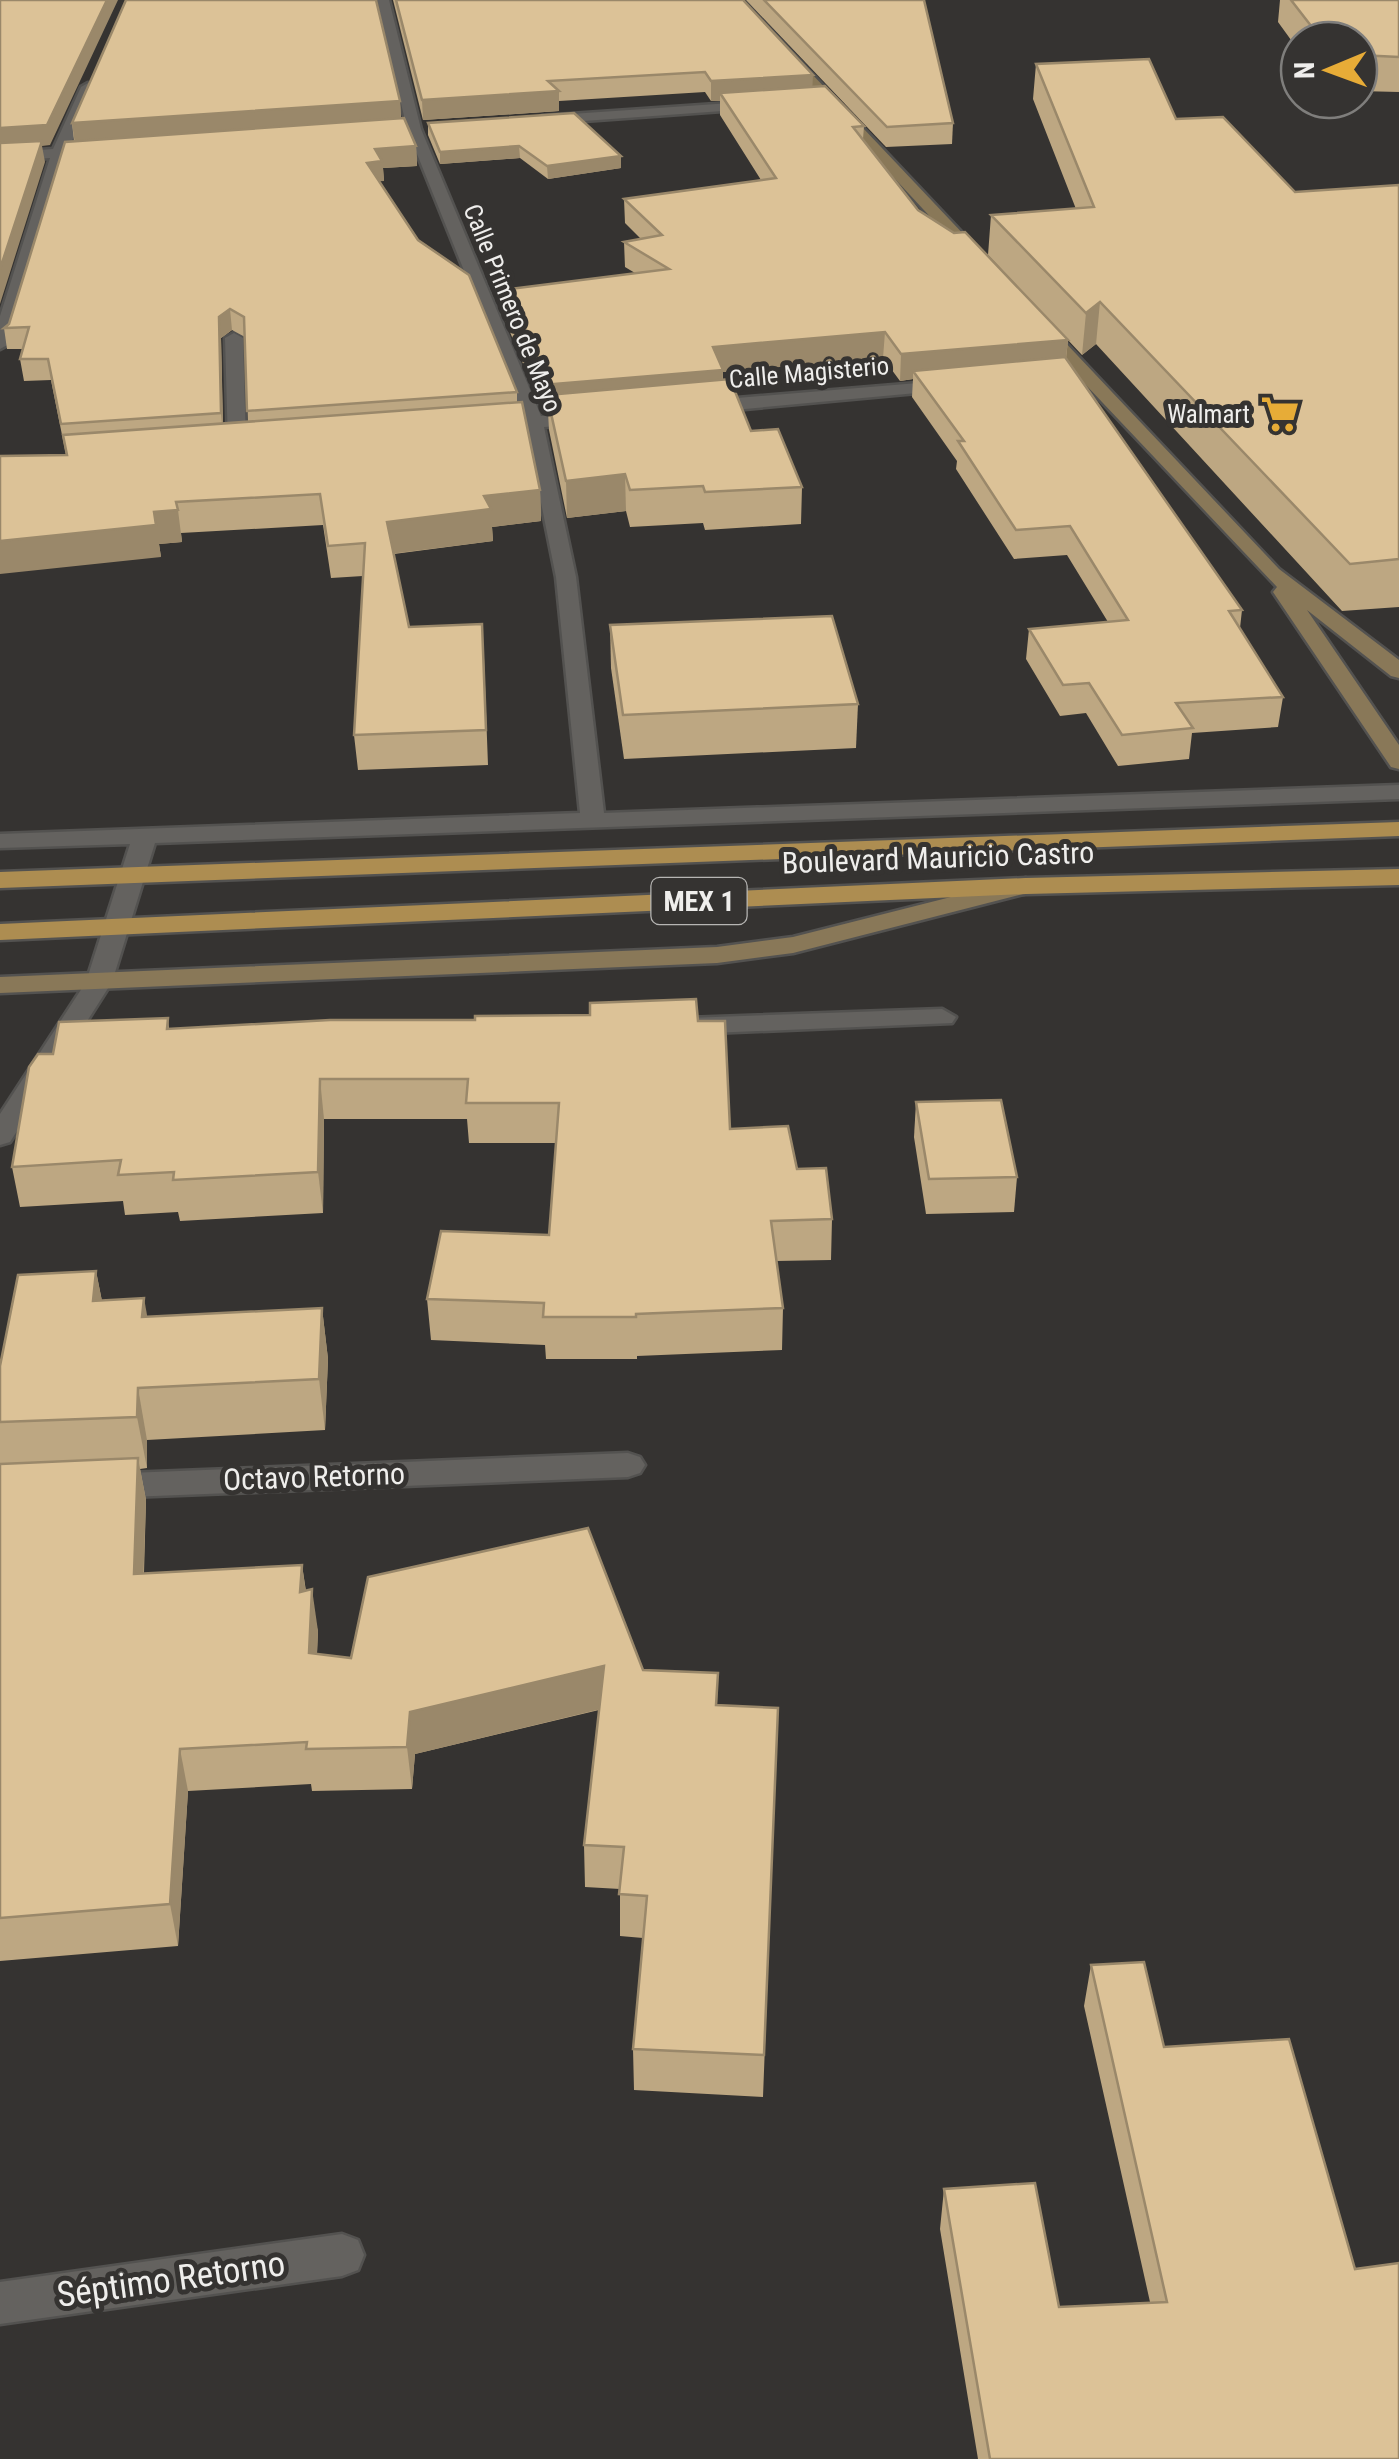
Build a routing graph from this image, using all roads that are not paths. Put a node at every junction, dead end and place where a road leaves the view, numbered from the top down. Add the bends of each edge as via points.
1 (383, 0) edge
2 (735, 0) edge
3 (96, 68) edge
4 (829, 100) junction
5 (809, 102) edge
6 (770, 104) edge
7 (533, 120) edge
8 (118, 149) edge
9 (59, 154) junction
10 (0, 158) edge
11 (990, 272) edge
12 (1030, 316) edge
13 (234, 338) edge
14 (0, 344) edge
15 (966, 384) edge
16 (671, 410) edge
17 (612, 415) edge
18 (534, 422) junction
19 (474, 426) edge
20 (237, 444) edge
21 (1272, 572) junction
22 (1399, 672) edge
23 (1399, 762) edge
24 (1399, 792) edge
25 (593, 819) junction
26 (1399, 829) edge
27 (145, 835) junction
28 (0, 841) edge
29 (135, 874) junction
30 (1399, 877) edge
31 (0, 880) edge
32 (1026, 886) junction
33 (117, 928) junction
34 (0, 932) edge
35 (99, 982) junction
36 (0, 985) edge
37 (942, 1017) dead end
38 (666, 1027) edge
39 (94, 1048) edge
40 (55, 1050) junction
41 (0, 1136) edge
42 (628, 1465) dead end
43 (78, 1486) edge
44 (342, 2255) dead end
45 (0, 2303) edge

1 - 18 street, Calle Primero de Mayo via 414,129
2 - 4 street
3 - 9 street
4 - 5 street
4 - 11 street
6 - 7 street
8 - 9 street
9 - 10 street
9 - 14 street
12 - 21 street via 1074,374
13 - 20 street
15 - 16 street, Calle Magisterio
17 - 18 street
18 - 19 street
18 - 25 street, Calle Primero de Mayo via 566,577
21 - 22 street
21 - 23 street
24 - 25 street
25 - 27 street
26 - 29 main road, Boulevard Mauricio Castro / MEX 1
27 - 28 street
27 - 29 street
29 - 31 main road, Boulevard Mauricio Castro / MEX 1
29 - 33 street
30 - 32 main road, Boulevard Mauricio Castro / MEX 1
32 - 33 main road, Boulevard Mauricio Castro / MEX 1
32 - 35 street via 793,946 718,955
33 - 34 main road, Boulevard Mauricio Castro / MEX 1
33 - 35 street
35 - 36 street
35 - 40 street
37 - 38 street
39 - 40 street
40 - 41 street
42 - 43 street, Octavo Retorno
44 - 45 street, Séptimo Retorno

